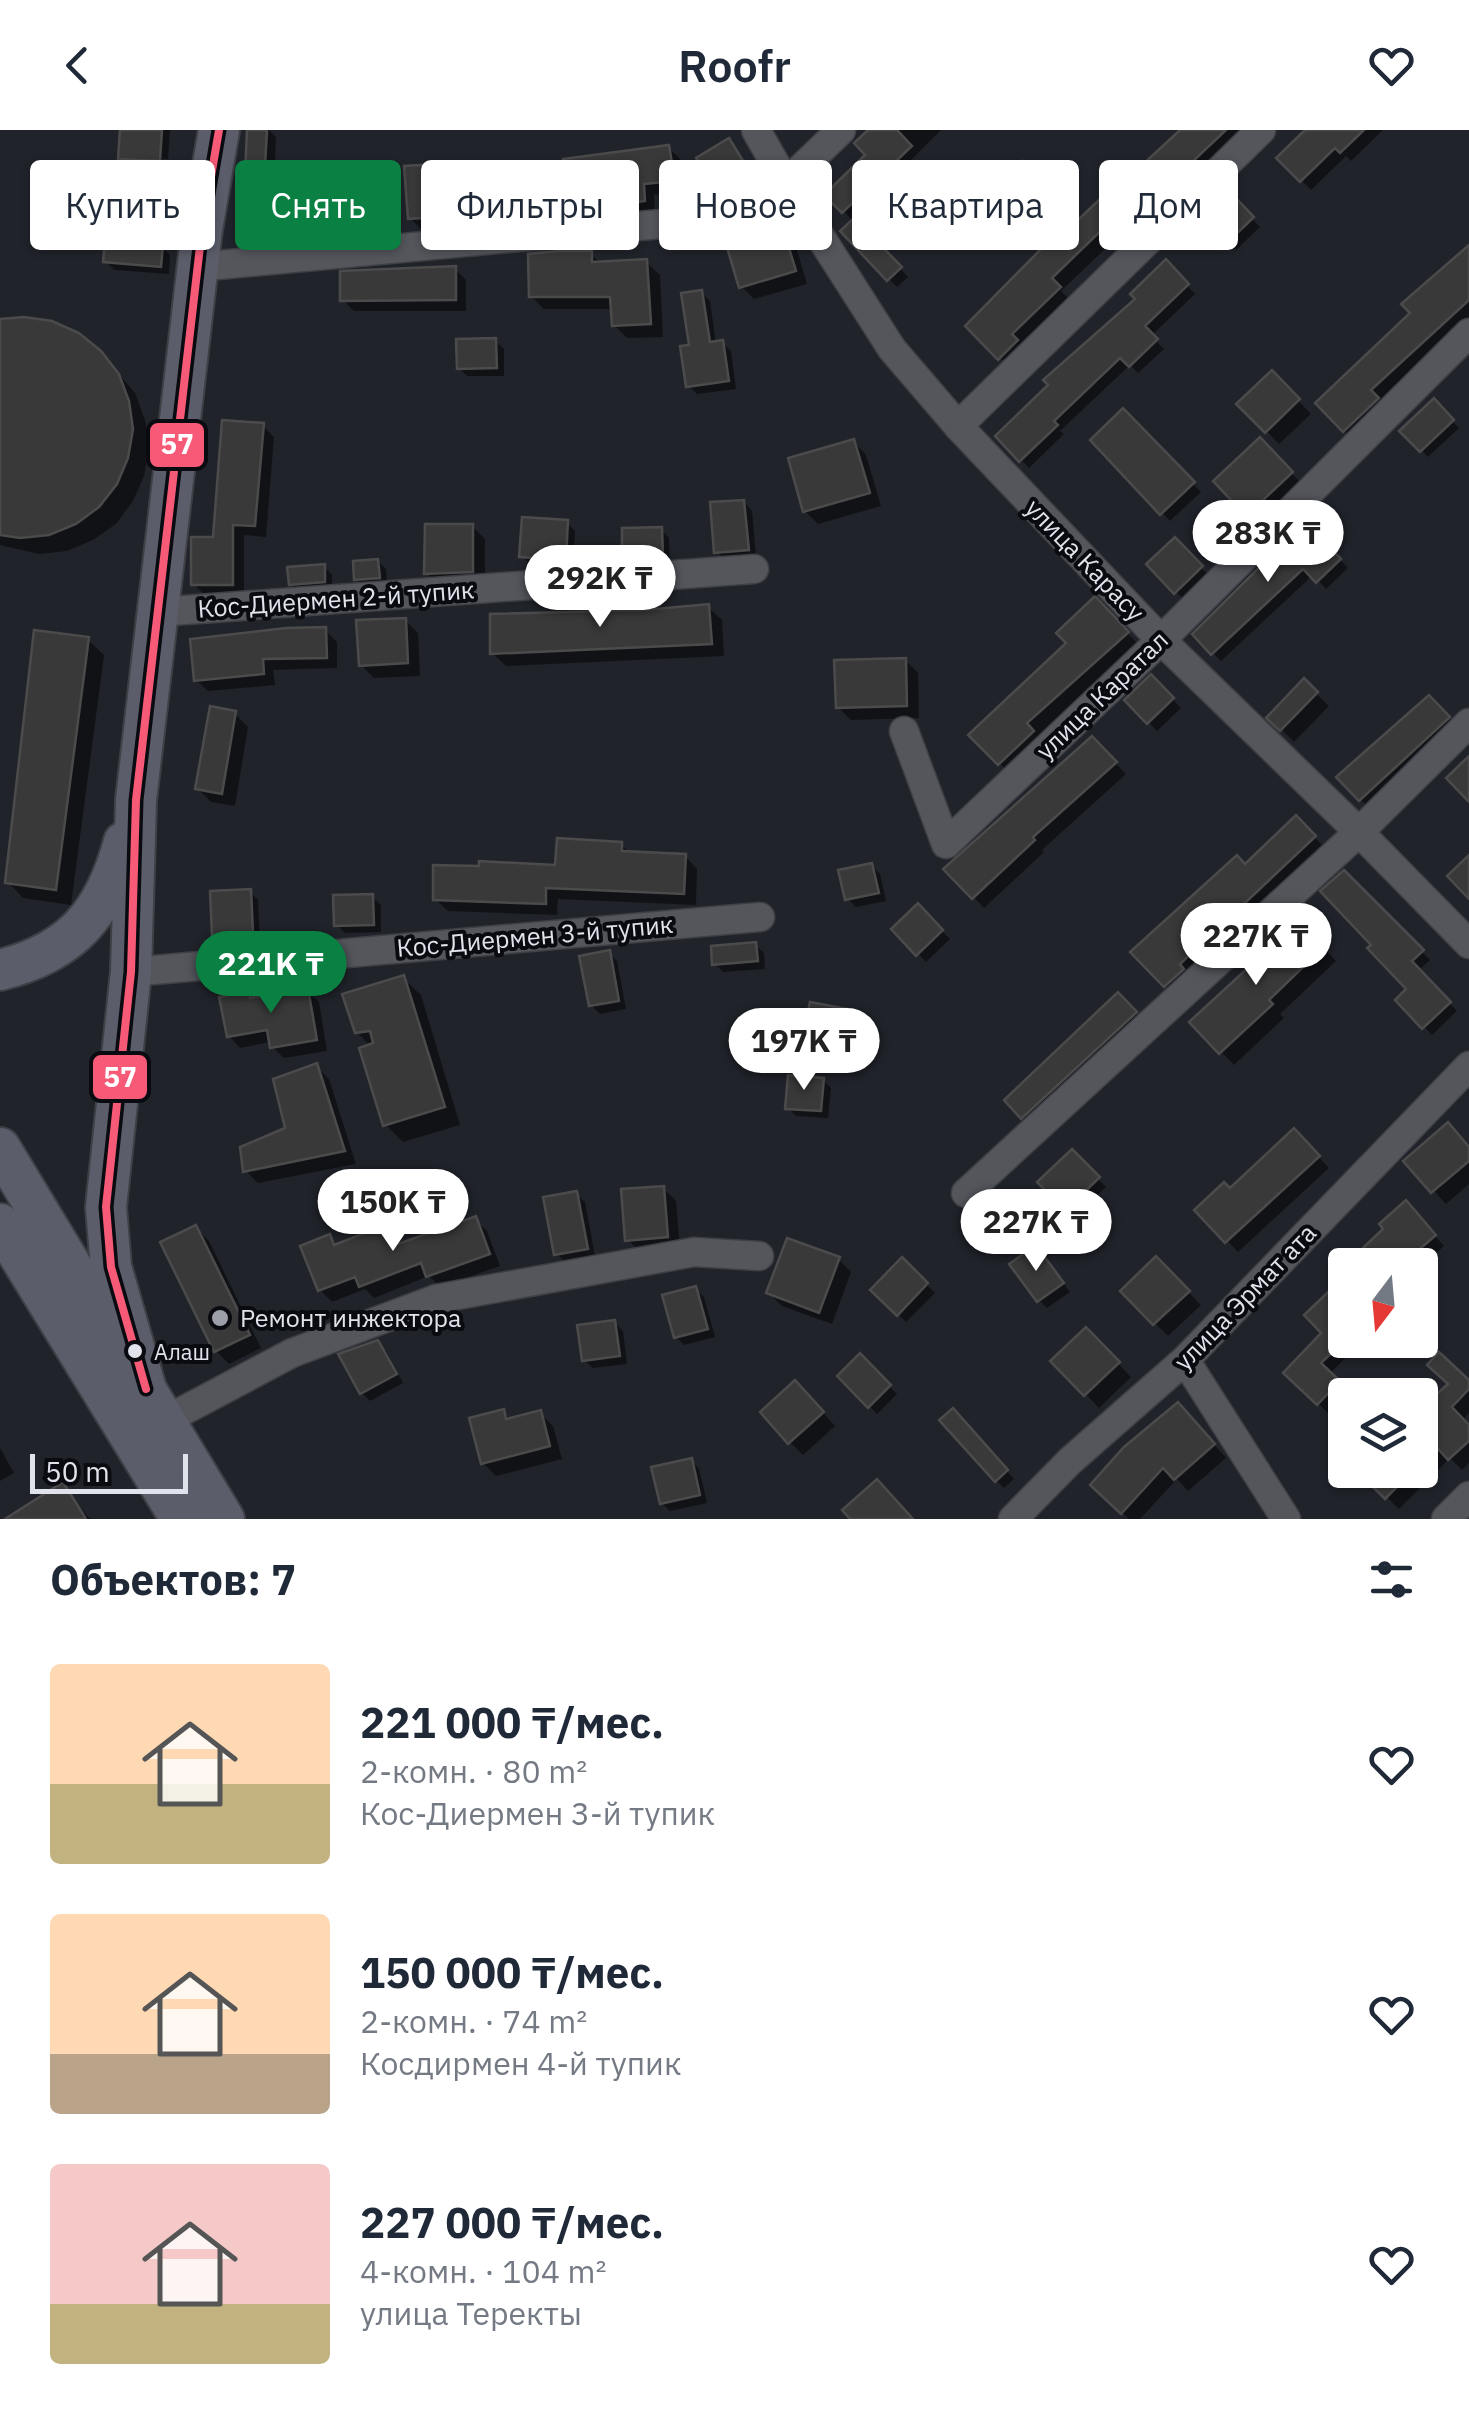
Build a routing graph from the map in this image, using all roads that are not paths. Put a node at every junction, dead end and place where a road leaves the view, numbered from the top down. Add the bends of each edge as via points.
1 (201, 130) edge
2 (219, 130) edge
3 (756, 130) edge
4 (841, 130) edge
5 (1261, 130) edge
6 (201, 160) edge
7 (214, 160) edge
8 (773, 160) edge
9 (810, 160) edge
10 (659, 223) edge
11 (215, 247) edge
12 (200, 250) edge
13 (829, 250) edge
14 (1469, 333) edge
15 (958, 426) junction
16 (754, 569) dead end
17 (157, 612) junction
18 (1160, 640) junction
19 (1469, 723) edge
20 (904, 730) dead end
21 (136, 800) junction
22 (1360, 832) junction
23 (760, 917) dead end
24 (1469, 944) edge
25 (0, 970) edge
26 (131, 972) junction
27 (1469, 1066) edge
28 (0, 1148) edge
29 (966, 1194) dead end
30 (0, 1224) edge
31 (759, 1256) dead end
32 (0, 1261) edge
33 (1185, 1360) junction
34 (95, 1380) junction
35 (155, 1405) junction
36 (1469, 1496) edge
37 (181, 1519) edge
38 (224, 1519) edge
39 (1013, 1519) edge
40 (1286, 1519) edge
41 (1446, 1519) edge

1 - 6 highway
2 - 7 highway
3 - 8 street, улица Карасу
4 - 9 street
5 - 15 street
10 - 11 street
12 - 17 highway
13 - 15 street, улица Карасу via 892,349
14 - 18 street, улица Каратал
15 - 18 street, улица Карасу
16 - 17 street, Кос-Диермен 2-й тупик
17 - 21 highway
18 - 20 street, улица Каратал via 946,844
18 - 22 street, улица Карасу
19 - 22 street
21 - 25 highway via 113,882 80,930 44,955
21 - 26 highway
22 - 24 street, улица Карасу
22 - 29 street
23 - 26 street, Кос-Диермен 3-й тупик
26 - 35 highway via 106,1207 111,1267
27 - 33 street, улица Эрмат ата
28 - 35 highway
30 - 34 highway
31 - 35 street via 694,1252 436,1299
32 - 34 highway
33 - 39 street, улица Эрмат ата
33 - 40 street
34 - 37 highway
35 - 38 highway
36 - 41 street

